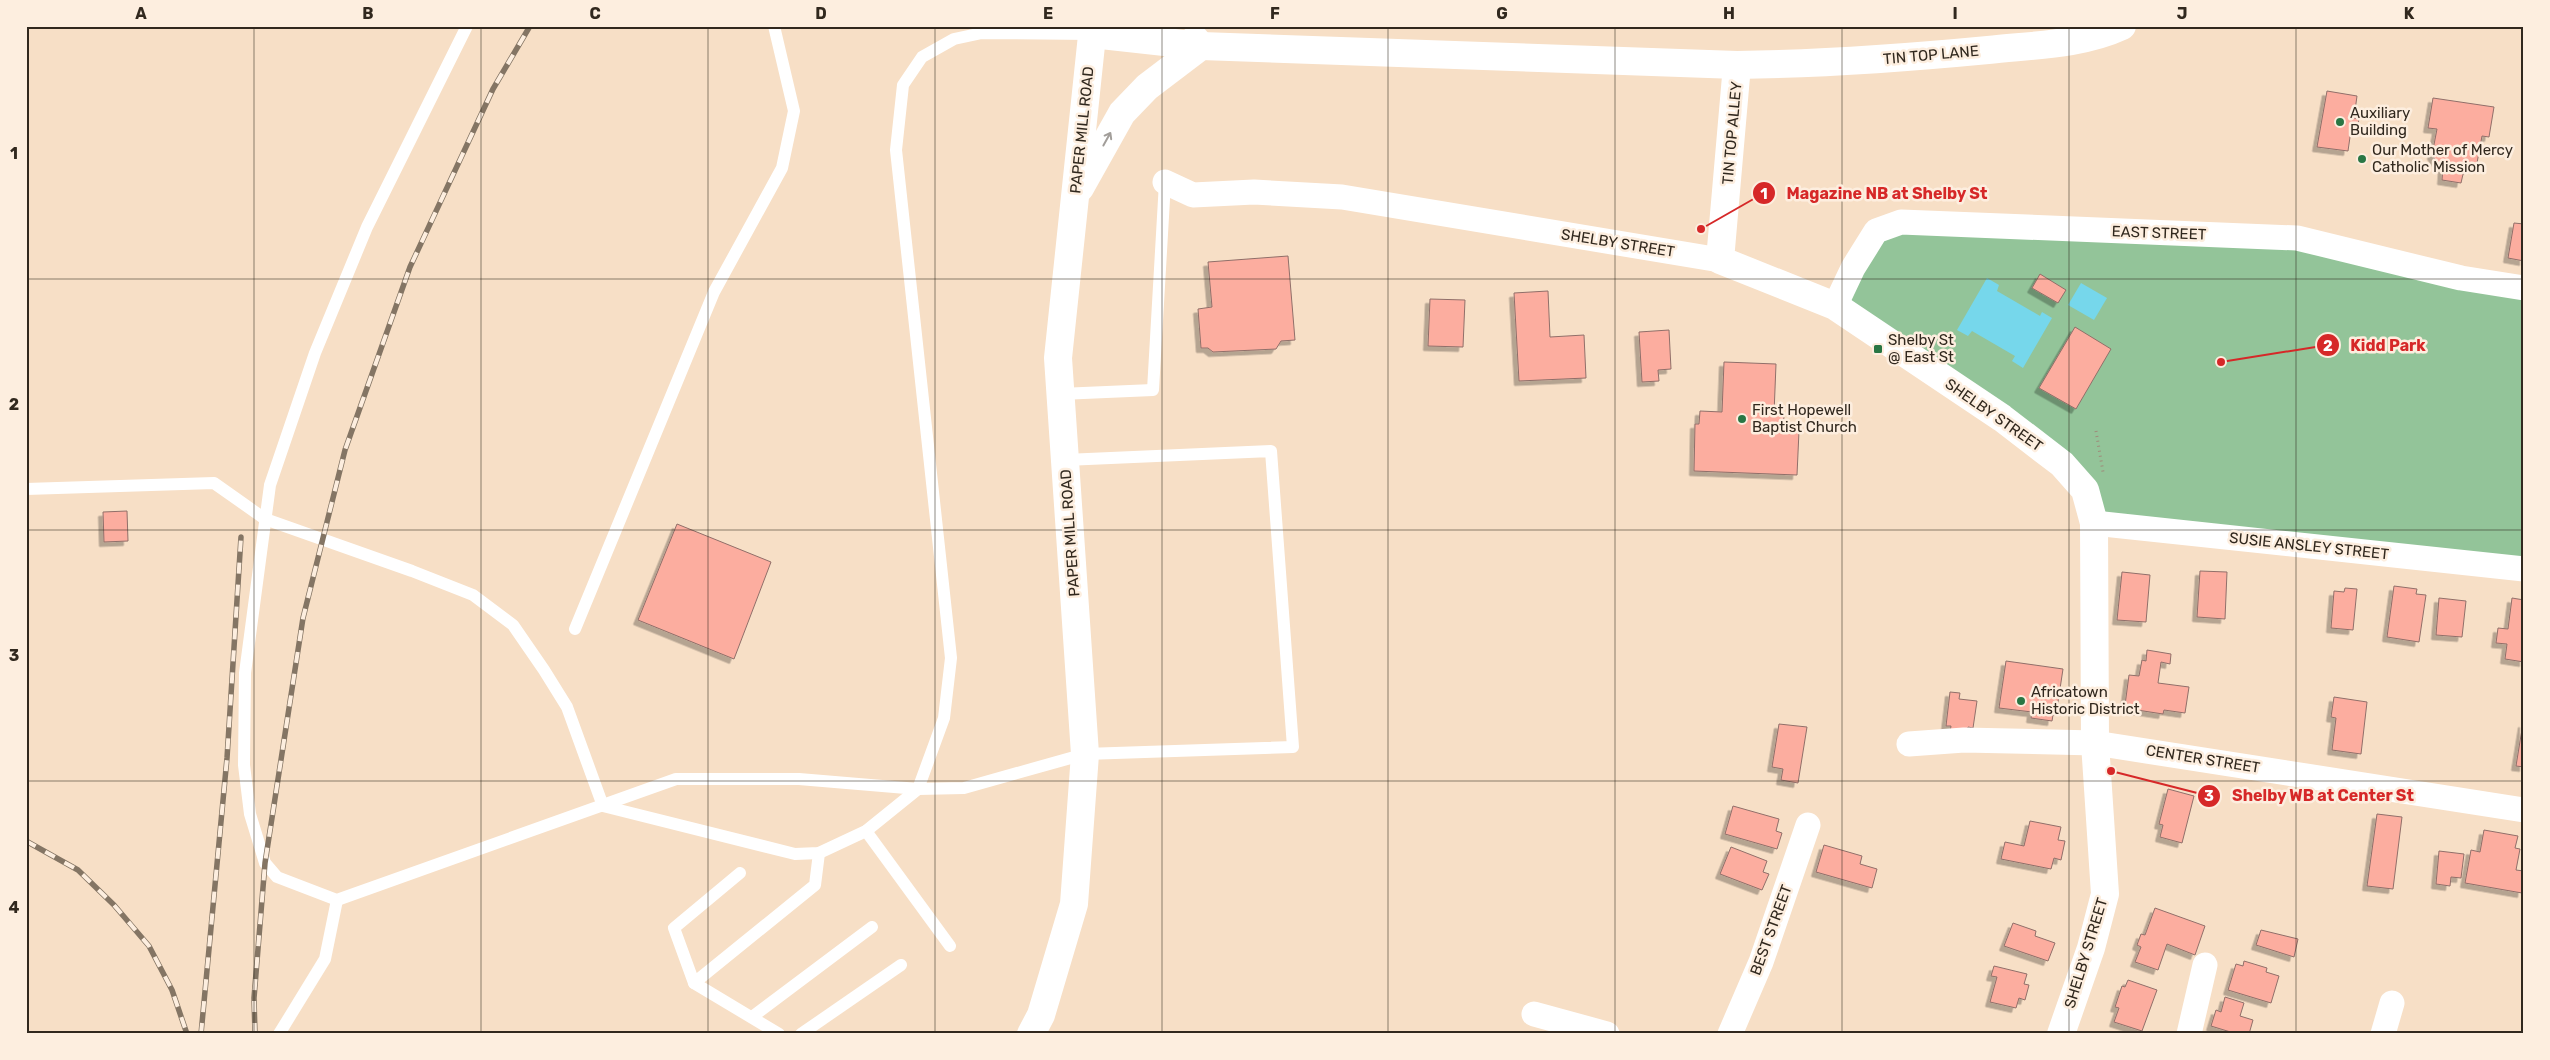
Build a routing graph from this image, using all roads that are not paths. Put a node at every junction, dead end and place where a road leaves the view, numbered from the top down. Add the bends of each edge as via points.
1 (467, 26) edge
2 (774, 26) edge
3 (2122, 26) edge
4 (1093, 30) edge
5 (1192, 36) edge
6 (1738, 65) junction
7 (1165, 182) joint
8 (1075, 197) junction
9 (1720, 260) junction
10 (2524, 288) edge
11 (1835, 306) junction
12 (1060, 394) junction
13 (1065, 460) junction
14 (26, 489) edge
15 (266, 520) junction
16 (2094, 523) junction
17 (2524, 569) edge
18 (575, 629) dead end
19 (2095, 742) junction
20 (1909, 744) dead end
21 (1085, 754) junction
22 (918, 789) junction
23 (603, 806) junction
24 (2524, 810) edge
25 (1808, 825) dead end
26 (866, 831) junction
27 (820, 853) junction
28 (740, 873) dead end
29 (337, 900) junction
30 (872, 927) dead end
31 (950, 946) dead end
32 (901, 965) dead end
33 (2205, 965) dead end
34 (694, 983) junction
35 (2392, 1003) dead end
36 (1534, 1014) dead end
37 (752, 1017) junction
38 (279, 1034) edge
39 (779, 1034) edge
40 (801, 1034) edge
41 (1031, 1034) edge
42 (1606, 1034) edge
43 (1730, 1034) edge
44 (2061, 1034) edge
45 (2189, 1034) edge
46 (2383, 1034) edge

1 - 15 lane via 368,227 315,353 270,485
2 - 18 lane via 794,111 782,168 714,292
3 - 6 street, TIN TOP LANE via 2106,34 2064,42 1836,63
4 - 5 street, TIN TOP LANE
4 - 8 street, PAPER MILL ROAD
4 - 22 lane via 982,33 954,39 922,57 903,85 896,150 951,658 944,718
5 - 6 street, TIN TOP LANE
8 -> 5 street via 1122,113
6 - 9 street, TIN TOP ALLEY
7 - 9 street, SHELBY STREET via 1193,195 1254,192 1342,197
7 - 12 lane via 1153,390
8 - 12 street, PAPER MILL ROAD via 1058,358
9 - 11 street, SHELBY STREET
10 - 11 street, EAST STREET via 2461,278 2297,238 1901,222 1876,231 1852,268
11 - 16 street, SHELBY STREET via 2002,418 2062,464 2085,490
12 - 13 street, PAPER MILL ROAD
13 - 21 street, PAPER MILL ROAD
13 - 21 lane via 1271,451 1293,747
14 - 15 lane via 214,483
15 - 23 lane via 473,595 513,625 567,707
15 - 29 lane via 245,673 244,765 250,814 265,863 277,877
16 - 17 street, SUSIE ANSLEY STREET
16 - 19 street, SHELBY STREET
19 - 20 street, CENTER STREET via 1964,740
19 - 24 street, CENTER STREET
19 - 44 street, SHELBY STREET via 2105,894
21 - 22 lane via 964,788
21 - 41 street, PAPER MILL ROAD via 1074,904 1041,1015
22 - 23 lane via 799,779 676,779
22 - 26 lane
23 - 27 lane via 795,854
23 - 29 lane
25 - 43 street, BEST STREET via 1761,962
26 - 27 lane
26 - 31 lane
27 - 34 lane via 815,885
28 - 34 lane via 674,928
29 - 38 lane via 325,959
30 - 37 lane
32 - 40 lane
33 - 45 street
34 - 37 lane
35 - 46 street
36 - 42 street
37 - 39 lane

